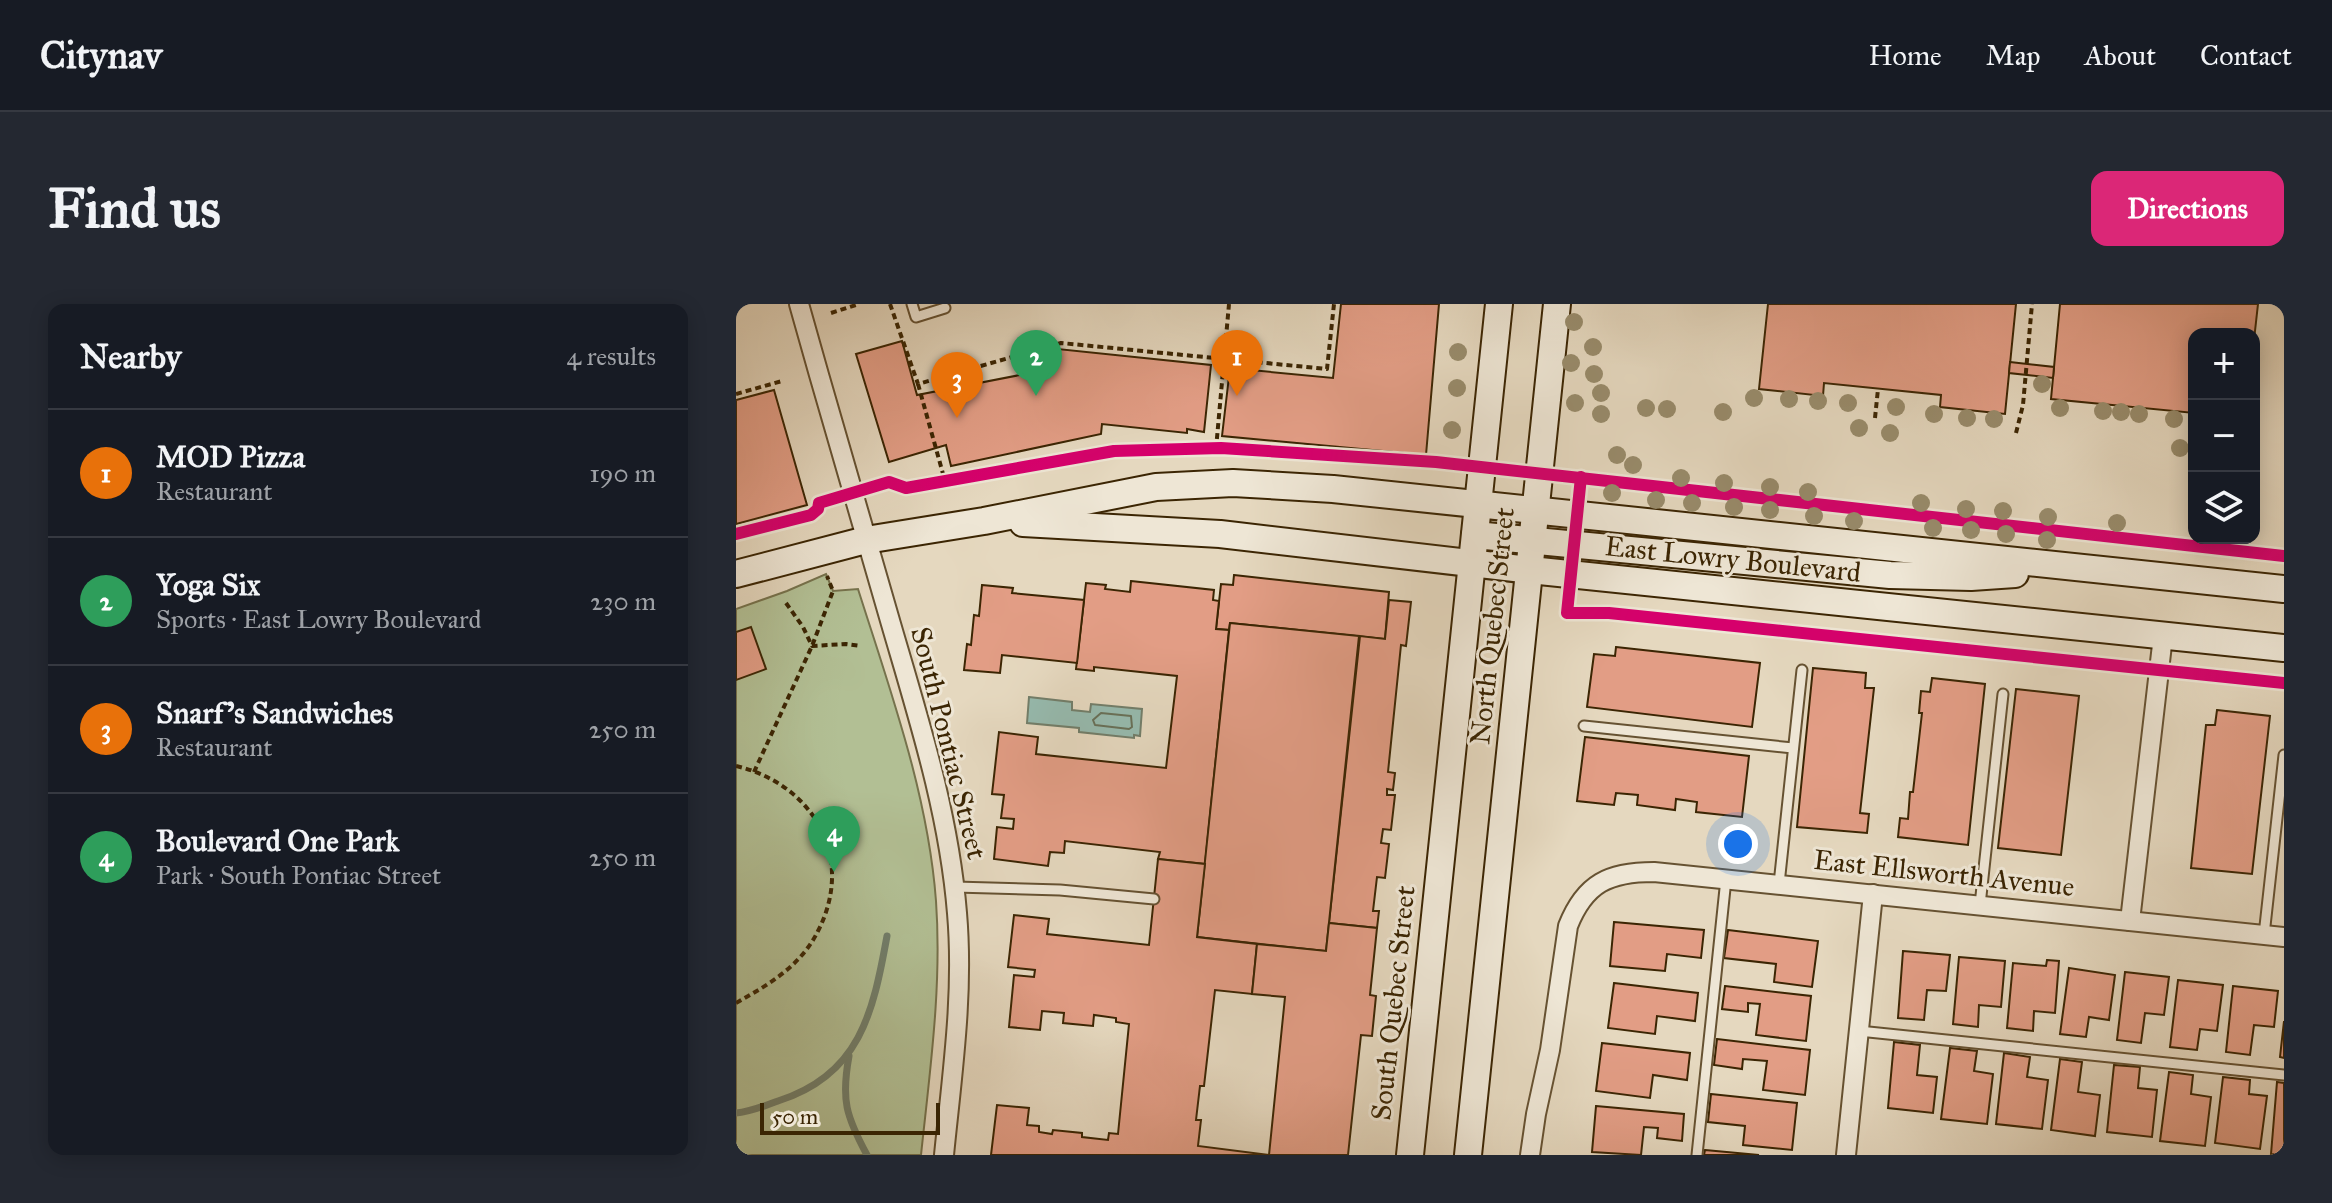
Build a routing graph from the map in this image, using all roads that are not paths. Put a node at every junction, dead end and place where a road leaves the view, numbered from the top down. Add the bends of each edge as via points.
1 (799, 304) edge
2 (912, 304) edge
3 (1499, 304) edge
4 (1557, 304) edge
5 (945, 308) dead end
6 (1479, 505) junction
7 (1536, 511) junction
8 (984, 521) junction
9 (1475, 535) junction
10 (866, 540) junction
11 (1533, 541) junction
12 (1472, 563) junction
13 (1530, 570) junction
14 (2098, 570) junction
15 (736, 574) edge
16 (2284, 589) edge
17 (2163, 636) junction
18 (2284, 648) edge
19 (1802, 670) dead end
20 (2003, 694) dead end
21 (1584, 726) dead end
22 (1793, 748) junction
23 (2284, 755) edge
24 (2282, 799) edge
25 (1441, 857) joint
26 (1726, 879) junction
27 (1779, 884) junction
28 (955, 887) junction
29 (1873, 894) junction
30 (1154, 899) dead end
31 (1980, 905) junction
32 (2130, 921) junction
33 (2264, 935) junction
34 (2284, 937) edge
35 (1859, 1031) junction
36 (2284, 1075) edge
37 (944, 1155) edge
38 (1410, 1155) edge
39 (1468, 1155) edge
40 (1530, 1155) edge
41 (1697, 1155) edge
42 (1847, 1155) edge

1 - 10 street, South Pontiac Street
2 - 5 lane via 916,317
3 - 6 main road, North Quebec Street
4 - 7 main road, North Quebec Street
6 - 7 main road, East Lowry Boulevard
6 - 8 main road, East Lowry Boulevard via 1322,488 1192,484
6 - 9 main road, North Quebec Street
7 - 11 main road, North Quebec Street
7 - 14 main road, East Lowry Boulevard
8 - 10 main road, East Lowry Boulevard
8 - 12 main road, East Lowry Boulevard via 1220,534
9 - 11 main road
9 - 12 main road, North Quebec Street
10 - 15 main road, East Lowry Boulevard
10 - 28 street, South Pontiac Street via 925,740
11 - 13 main road, North Quebec Street
11 - 14 main road via 1890,575
12 - 13 main road, East Lowry Boulevard
12 - 25 main road, North Quebec Street
13 - 17 main road, East Lowry Boulevard
13 - 39 main road, North Quebec Street
14 - 16 main road, East Lowry Boulevard
17 - 18 main road, East Lowry Boulevard
17 - 32 street
19 - 22 lane
20 - 31 lane
21 - 22 lane
22 - 27 lane
23 - 24 lane
24 - 33 lane
25 - 38 main road, South Quebec Street
26 - 27 street, East Ellsworth Avenue
26 - 40 street, East Ellsworth Avenue via 1635,872 1618,874 1585,893 1568,926
26 - 41 lane
27 - 29 street, East Ellsworth Avenue
28 - 30 lane
28 - 37 street, South Pontiac Street via 959,990
29 - 31 street, East Ellsworth Avenue
29 - 35 street
31 - 32 street, East Ellsworth Avenue
32 - 33 street, East Ellsworth Avenue
33 - 34 street, East Ellsworth Avenue
35 - 36 lane
35 - 42 street

